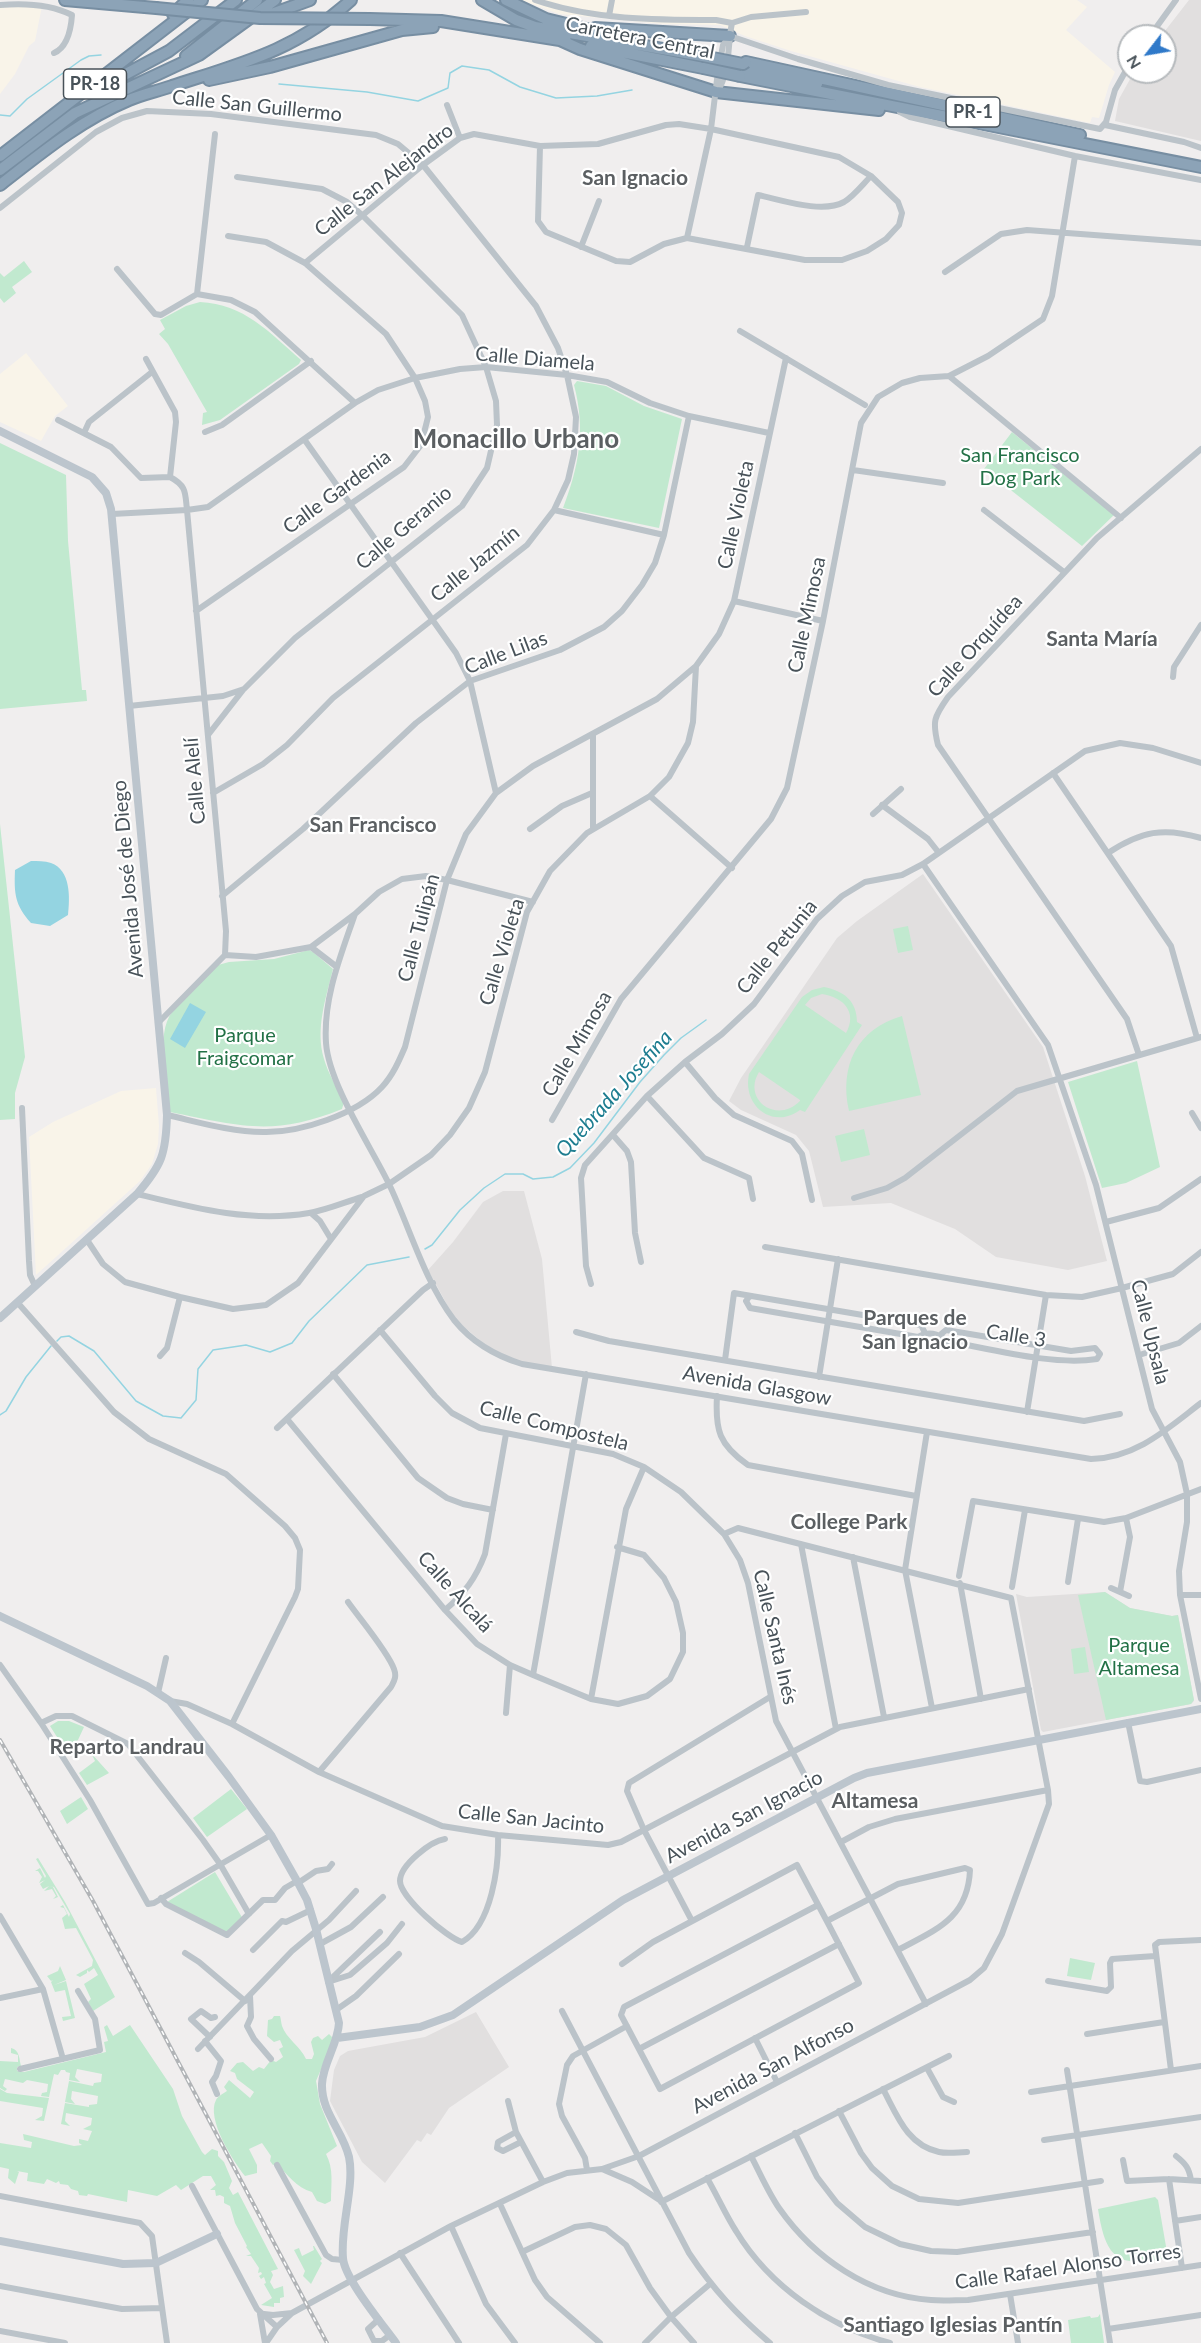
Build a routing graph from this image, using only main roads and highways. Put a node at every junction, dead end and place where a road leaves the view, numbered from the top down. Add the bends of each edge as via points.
1 (65, 0) edge
2 (202, 0) edge
3 (236, 0) edge
4 (257, 0) edge
5 (274, 0) edge
6 (310, 0) edge
7 (351, 0) edge
8 (482, 0) edge
9 (506, 0) edge
10 (189, 5) edge
11 (260, 18) junction
12 (468, 26) junction
13 (573, 27) junction
14 (730, 36) road end
15 (560, 40) junction
16 (703, 59) junction
17 (742, 68) junction
18 (167, 71) junction
19 (165, 89) junction
20 (71, 103) junction
21 (965, 119) junction
22 (0, 156) edge
23 (1201, 160) edge
24 (1201, 167) edge
25 (0, 170) edge
26 (0, 185) edge

1 - 11 highway, Carretera Central / PR-1, bridge
2 - 10 highway
3 - 20 highway via 169,51
4 - 18 highway
5 - 18 highway via 214,45
6 - 11 highway
7 - 19 highway, PR-18 via 302,37 272,52
8 - 16 highway via 526,25
9 - 13 highway, Carretera Central / PR-1
10 - 20 highway, PR-18
11 - 12 highway, Carretera Central / PR-1, bridge via 441,21
12 - 15 highway, Carretera Central / PR-1
12 - 19 highway via 402,30 270,67
13 - 14 highway
13 - 16 highway, Carretera Central / PR-1
15 - 16 highway, Carretera Central / PR-1
15 - 21 highway via 716,92 960,122
16 - 17 highway, Carretera Central / PR-1, bridge
17 - 21 highway, Carretera Central / PR-1
17 - 23 highway, Carretera Central / PR-1
18 - 25 highway via 75,113
19 - 26 highway, PR-18 via 129,100 80,125
20 - 22 highway, PR-18
21 - 24 highway, Carretera Central / PR-1

